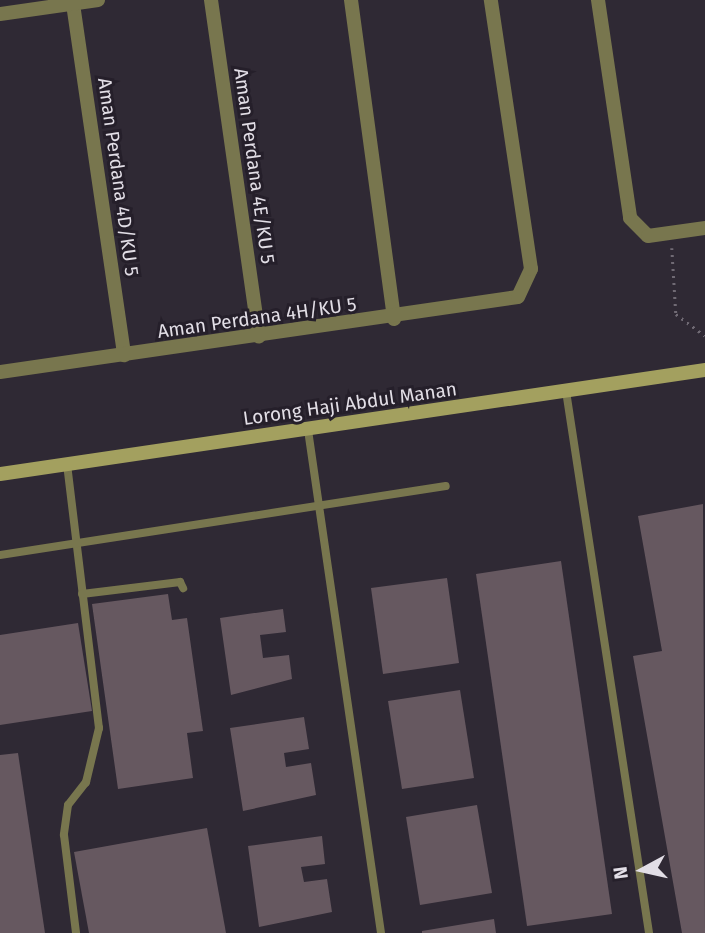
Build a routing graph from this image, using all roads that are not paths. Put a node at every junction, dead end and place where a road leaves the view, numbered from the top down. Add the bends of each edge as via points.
1 (99, 0) edge
2 (211, 0) edge
3 (351, 0) edge
4 (491, 0) edge
5 (598, 0) edge
6 (73, 4) junction
7 (0, 14) edge
8 (705, 228) edge
9 (394, 319) junction
10 (259, 337) junction
11 (124, 355) junction
12 (705, 370) edge
13 (0, 372) edge
14 (566, 391) junction
15 (308, 430) junction
16 (67, 464) junction
17 (0, 474) edge
18 (446, 486) dead end
19 (319, 505) junction
20 (80, 542) junction
21 (0, 555) edge
22 (183, 588) dead end
23 (82, 594) junction
24 (76, 933) edge
25 (381, 933) edge
26 (649, 933) edge

1 - 6 street
2 - 10 street, Aman Perdana 4E/KU 5
3 - 9 street
4 - 9 street, Aman Perdana 4H/KU 5 via 531,269 518,297
5 - 8 street via 630,218 648,236
6 - 7 street
6 - 11 street, Aman Perdana 4D/KU 5
9 - 10 street, Aman Perdana 4H/KU 5
10 - 11 street, Aman Perdana 4H/KU 5
11 - 13 street, Aman Perdana 4H/KU 5
12 - 14 street, Lorong Haji Abdul Manan
14 - 15 street, Lorong Haji Abdul Manan
14 - 26 lane
15 - 16 street, Lorong Haji Abdul Manan
15 - 19 lane
16 - 17 street, Lorong Haji Abdul Manan
16 - 20 lane
18 - 19 lane
19 - 20 lane
19 - 25 lane
20 - 21 lane
20 - 23 lane
22 - 23 lane via 180,582
23 - 24 lane via 99,728 86,782 68,805 64,835

